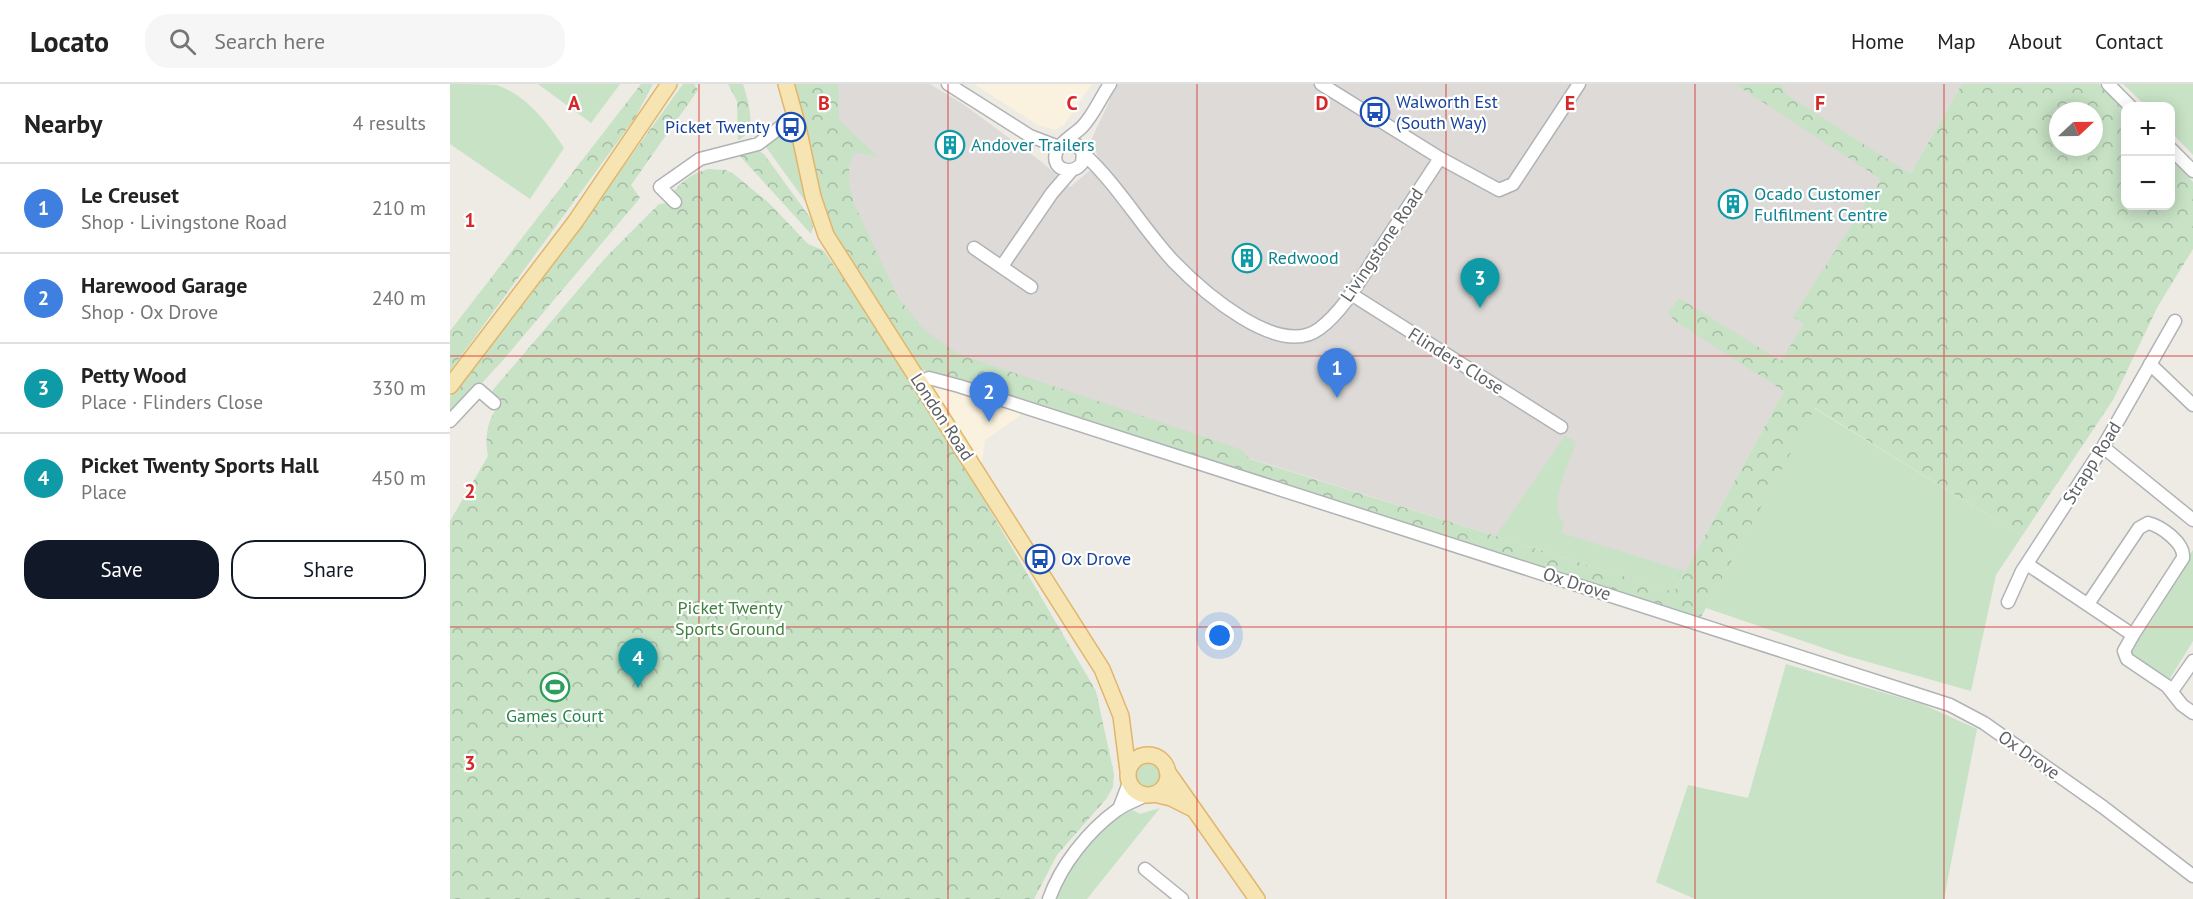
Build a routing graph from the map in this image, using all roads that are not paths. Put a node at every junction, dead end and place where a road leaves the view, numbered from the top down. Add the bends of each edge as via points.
1 (669, 84) edge
2 (948, 84) edge
3 (1110, 84) edge
4 (1321, 84) edge
5 (1579, 84) edge
6 (2108, 84) edge
7 (783, 88) edge
8 (2126, 102) edge
9 (795, 116) junction
10 (1083, 126) junction
11 (1029, 136) junction
12 (1062, 145) junction
13 (1081, 150) junction
14 (2175, 153) edge
15 (1440, 158) junction
16 (1066, 166) junction
17 (2193, 171) edge
18 (1102, 172) junction
19 (675, 202) dead end
20 (974, 248) dead end
21 (1002, 266) junction
22 (1031, 287) dead end
23 (1351, 294) junction
24 (2175, 321) dead end
25 (2150, 364) junction
26 (920, 382) junction
27 (450, 386) edge
28 (494, 403) dead end
29 (2193, 405) edge
30 (450, 422) edge
31 (1561, 427) dead end
32 (2103, 447) junction
33 (2193, 520) edge
34 (2027, 564) junction
35 (2008, 602) dead end
36 (2088, 604) junction
37 (2133, 635) junction
38 (2193, 661) edge
39 (2172, 691) junction
40 (2193, 713) edge
41 (1123, 727) junction
42 (1149, 755) junction
43 (1167, 771) junction
44 (1129, 777) junction
45 (1150, 795) junction
46 (1119, 809) junction
47 (1196, 810) junction
48 (1145, 869) dead end
49 (2193, 876) edge
50 (1049, 899) edge
51 (1182, 899) edge
52 (1257, 899) edge

1 - 27 main road via 575,222
2 - 11 street
3 - 10 street
4 - 15 street
5 - 15 street via 1506,189 1491,188
6 - 8 street
7 - 9 main road, London Road
9 - 19 street via 758,144 708,155 685,167 660,187
9 - 26 main road, London Road via 826,235
10 - 12 street
10 - 13 street
11 - 12 street
11 - 16 street
12 - 13 street via 1074,143
12 - 16 street
13 - 16 street via 1082,163
13 - 18 street, Livingstone Road
14 - 17 street
15 - 23 street, Livingstone Road
16 - 18 street
16 - 21 street
18 - 23 street, Livingstone Road via 1184,271 1238,315 1263,329 1283,337 1305,336 1322,327
20 - 21 street
21 - 22 street
23 - 31 street, Flinders Close
24 - 25 street, Strapp Road
25 - 29 street
25 - 32 street, Strapp Road
26 - 41 main road, London Road via 1102,669
26 - 49 street, Ox Drove via 929,378 959,386 1950,705 1984,723
28 - 30 street via 479,390
32 - 33 street
32 - 34 street, Strapp Road
34 - 35 street, Strapp Road
34 - 36 street
36 - 37 street
36 - 37 street via 2139,528 2148,523 2157,526 2181,546 2183,558
37 - 39 street via 2124,651 2127,659
38 - 39 street
39 - 40 street
41 - 42 main road, London Road
41 - 44 main road, London Road
42 - 43 main road, London Road via 1160,760
42 - 44 main road via 1136,759
43 - 45 main road via 1163,788
43 - 47 main road, London Road
44 - 45 main road via 1136,792
44 - 46 street
45 - 46 street
45 - 47 main road via 1171,798
46 - 50 street via 1077,851
47 - 52 main road
48 - 51 street

